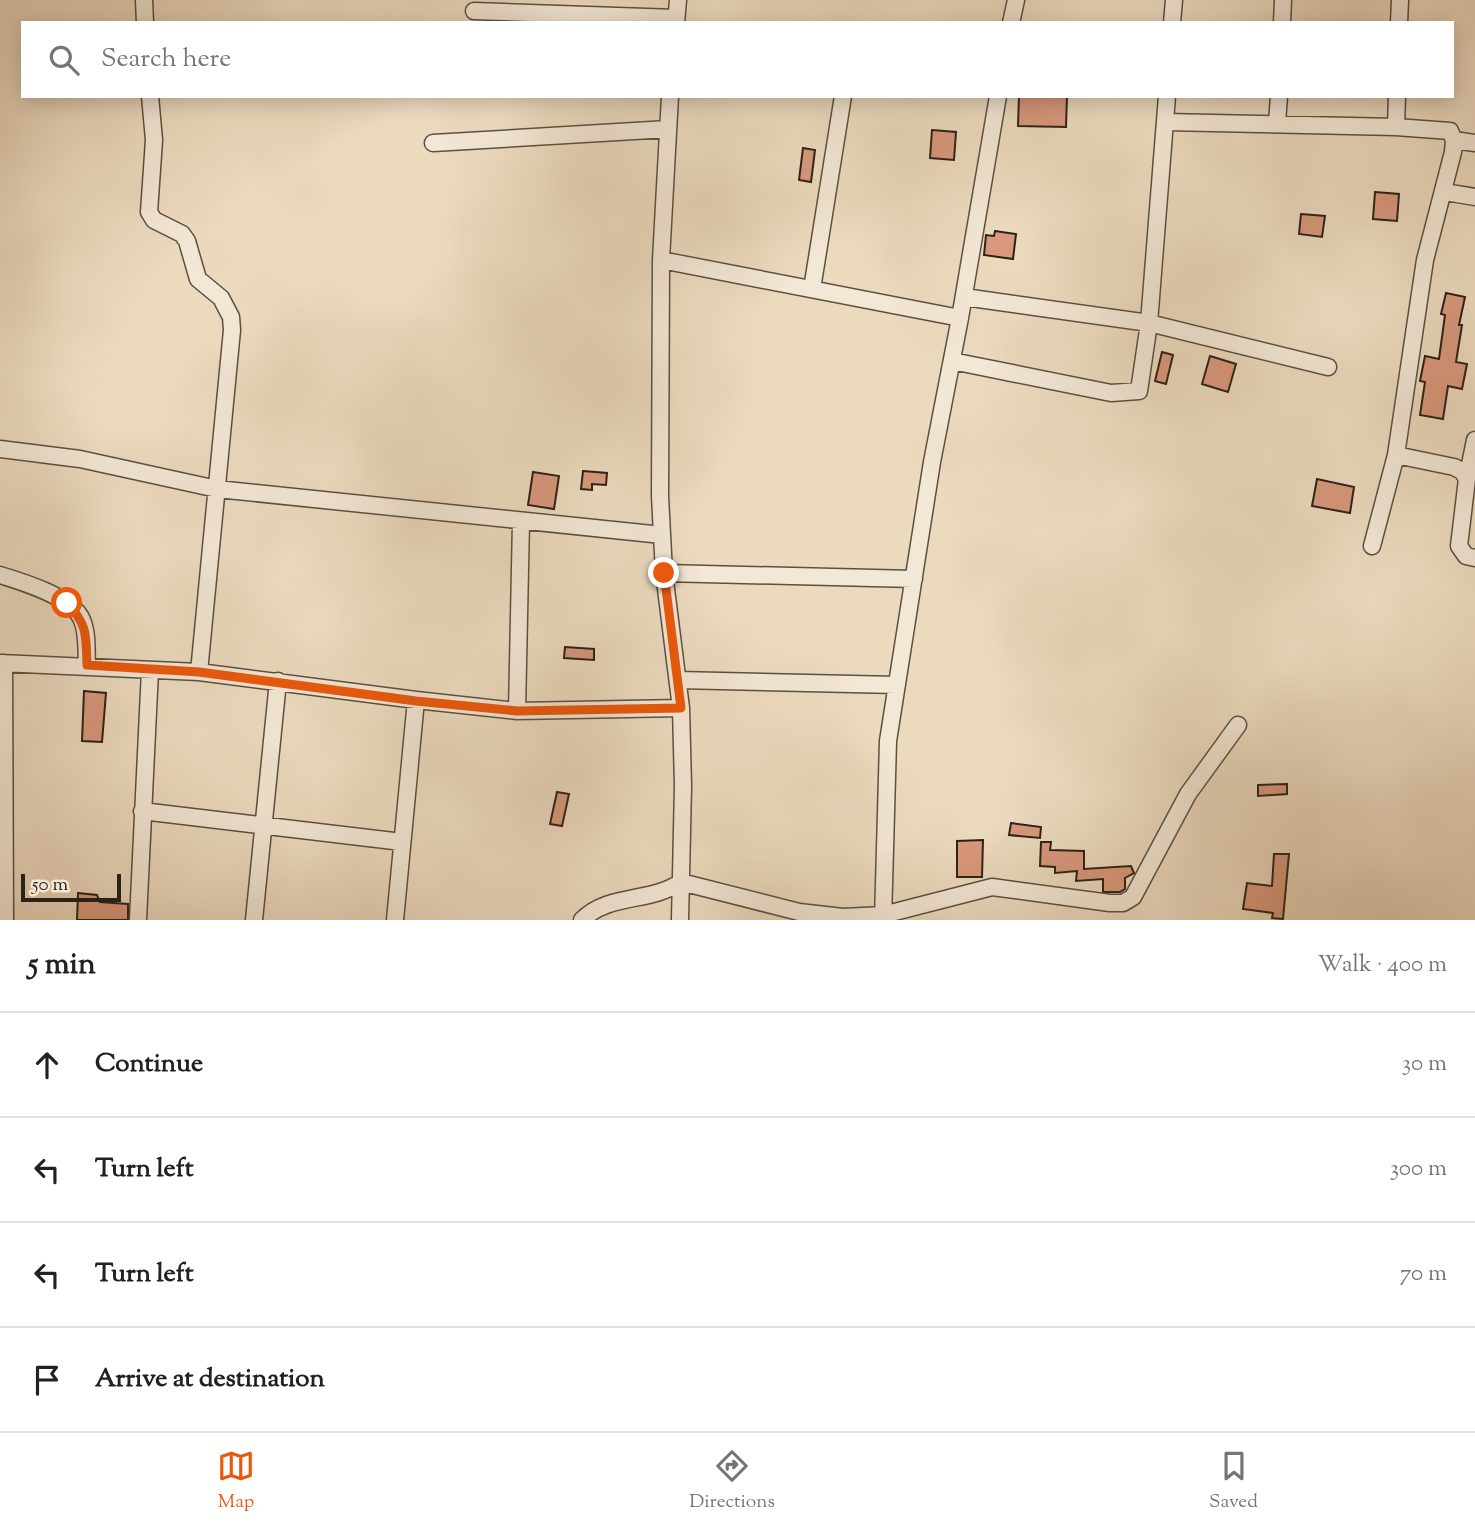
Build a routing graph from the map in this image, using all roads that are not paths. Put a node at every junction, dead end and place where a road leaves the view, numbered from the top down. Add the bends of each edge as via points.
1 (144, 0) edge
2 (678, 0) edge
3 (1016, 0) edge
4 (1174, 0) edge
5 (1283, 0) edge
6 (1400, 0) edge
7 (474, 11) dead end
8 (676, 20) edge
9 (145, 21) edge
10 (1011, 21) edge
11 (1172, 21) edge
12 (1282, 21) edge
13 (1399, 21) edge
14 (150, 98) edge
15 (670, 98) edge
16 (843, 98) edge
17 (998, 98) edge
18 (1167, 98) edge
19 (1279, 98) edge
20 (1397, 98) edge
21 (1165, 122) junction
22 (1278, 123) junction
23 (1396, 127) junction
24 (668, 129) junction
25 (1454, 140) junction
26 (433, 143) dead end
27 (1475, 143) edge
28 (1445, 191) junction
29 (1475, 197) edge
30 (661, 260) junction
31 (812, 289) junction
32 (964, 297) junction
33 (960, 318) junction
34 (1149, 323) junction
35 (952, 361) junction
36 (1328, 367) dead end
37 (1475, 440) edge
38 (0, 449) edge
39 (1396, 455) junction
40 (1467, 479) junction
41 (217, 489) junction
42 (521, 521) junction
43 (662, 535) junction
44 (1372, 546) dead end
45 (1475, 558) edge
46 (664, 573) junction
47 (0, 575) edge
48 (914, 579) junction
49 (2, 663) edge
50 (87, 665) junction
51 (150, 670) junction
52 (199, 672) junction
53 (678, 680) junction
54 (278, 681) junction
55 (897, 685) junction
56 (416, 701) junction
57 (681, 708) junction
58 (517, 711) junction
59 (1238, 725) dead end
60 (142, 811) junction
61 (264, 825) junction
62 (402, 842) junction
63 (681, 882) junction
64 (883, 917) edge
65 (5, 920) edge
66 (138, 920) edge
67 (254, 920) edge
68 (395, 920) edge
69 (582, 920) edge
70 (680, 920) edge

1 - 9 street
2 - 8 street
3 - 10 street
4 - 11 street
5 - 12 street
6 - 13 street
7 - 8 street
14 - 41 street via 154,139 149,212 154,220 182,234 198,279 221,298 231,317
15 - 24 street
16 - 31 street
17 - 32 street
18 - 21 street
19 - 22 street
20 - 23 street
21 - 22 street
21 - 34 street
22 - 23 street
23 - 25 street via 1450,131
24 - 26 street
24 - 30 street
25 - 27 street
25 - 28 street
28 - 29 street
28 - 39 street via 1425,260
30 - 31 street
30 - 43 street
31 - 33 street
32 - 33 street
32 - 34 street
33 - 35 street
34 - 35 street via 1139,391 1111,393
34 - 36 street
35 - 48 street
37 - 40 street
38 - 41 street via 79,459
39 - 40 street via 1454,467
39 - 44 street
40 - 45 street via 1459,546 1466,556
41 - 42 street
41 - 52 street
42 - 43 street
42 - 58 street
43 - 46 street
46 - 48 street
46 - 53 street
47 - 50 street via 67,603 82,618
48 - 55 street
49 - 50 street
49 - 65 street
50 - 51 street
51 - 52 street
51 - 60 street
52 - 54 street
53 - 55 street
53 - 57 street
54 - 56 street
54 - 61 street
55 - 64 street via 888,741
56 - 58 street
56 - 62 street
57 - 58 street
57 - 63 street
59 - 64 street via 1188,794 1133,897 1123,903 992,887
60 - 61 street
60 - 66 street
61 - 62 street
61 - 67 street
62 - 68 street
63 - 64 street via 820,916
63 - 69 street via 604,904
63 - 70 street

